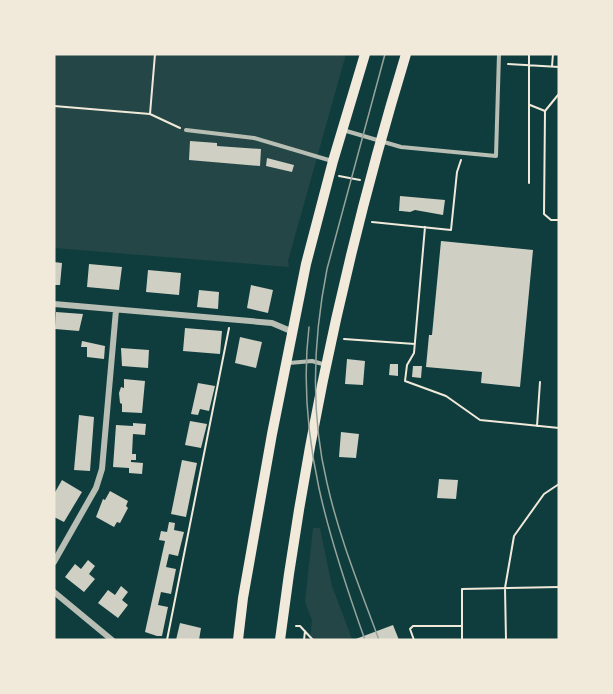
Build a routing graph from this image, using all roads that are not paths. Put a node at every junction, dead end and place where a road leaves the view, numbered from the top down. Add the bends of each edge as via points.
1 (365, 54) edge
2 (406, 54) edge
3 (499, 54) edge
4 (186, 130) road end
5 (342, 130) junction
6 (379, 141) junction
7 (333, 161) junction
8 (54, 304) edge
9 (116, 310) junction
10 (293, 332) junction
11 (287, 363) junction
12 (327, 365) junction
13 (54, 562) edge
14 (54, 592) edge
15 (112, 640) edge
16 (238, 640) edge
17 (280, 640) edge

1 - 5 main road
2 - 6 main road
3 - 6 lane via 496,156 401,147
4 - 7 lane via 254,138
5 - 6 lane
5 - 7 main road
6 - 12 main road
7 - 10 main road
8 - 9 street
9 - 10 street via 272,323
9 - 13 street via 102,469 96,488
10 - 11 main road
11 - 12 lane via 312,361
11 - 16 main road
12 - 17 main road via 299,503
14 - 15 street

